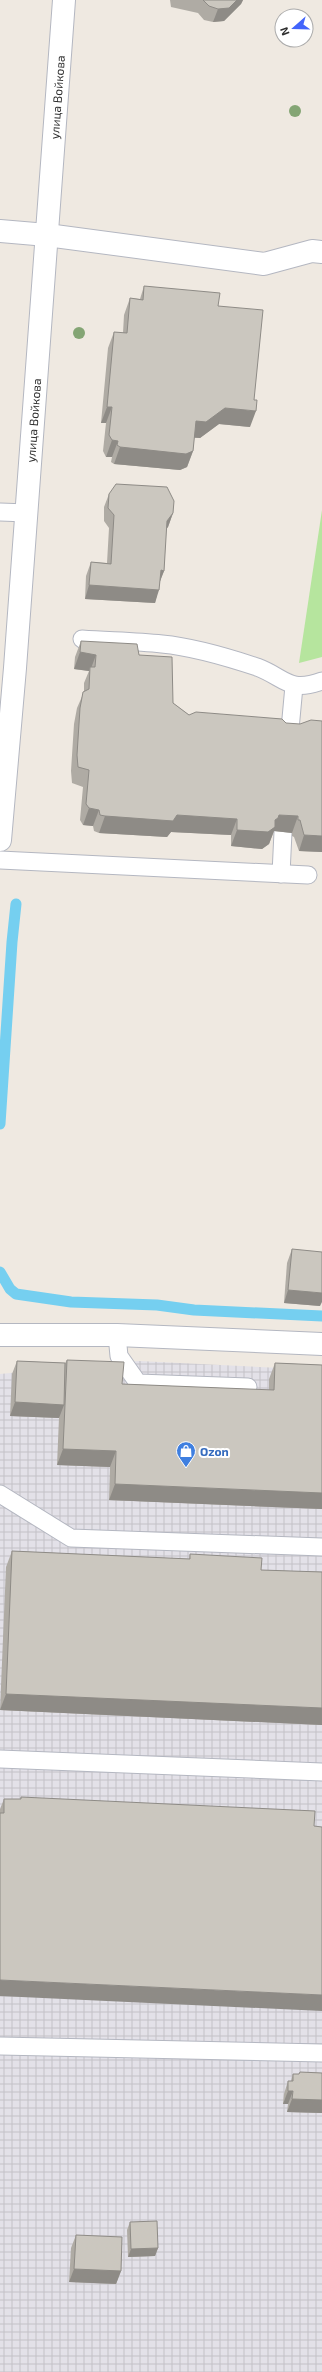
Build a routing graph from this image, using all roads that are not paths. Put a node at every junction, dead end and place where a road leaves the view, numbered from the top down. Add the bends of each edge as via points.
1 (64, 0) edge
2 (0, 231) edge
3 (47, 235) junction
4 (322, 252) edge
5 (0, 512) edge
6 (27, 513) junction
7 (82, 639) dead end
8 (322, 681) edge
9 (294, 686) junction
10 (289, 740) edge
11 (283, 832) edge
12 (0, 840) edge
13 (0, 860) edge
14 (281, 874) junction
15 (308, 876) dead end
16 (0, 1335) edge
17 (117, 1335) junction
18 (322, 1344) edge
19 (248, 1386) dead end
20 (0, 1494) edge
21 (322, 1547) edge
22 (0, 1759) edge
23 (322, 1772) edge
24 (0, 2046) edge
25 (322, 2053) edge

1 - 3 street, улица Войкова
2 - 3 street
3 - 4 street via 264,264 312,251
3 - 6 street, улица Войкова
5 - 6 lane
6 - 12 street, улица Войкова
7 - 9 lane via 162,644 193,649 258,668
8 - 9 lane via 309,686
9 - 10 lane
11 - 14 lane
13 - 14 lane
14 - 15 lane
16 - 17 street
17 - 18 street
17 - 19 lane via 119,1356 138,1383
20 - 21 lane via 71,1538
22 - 23 lane
24 - 25 lane

